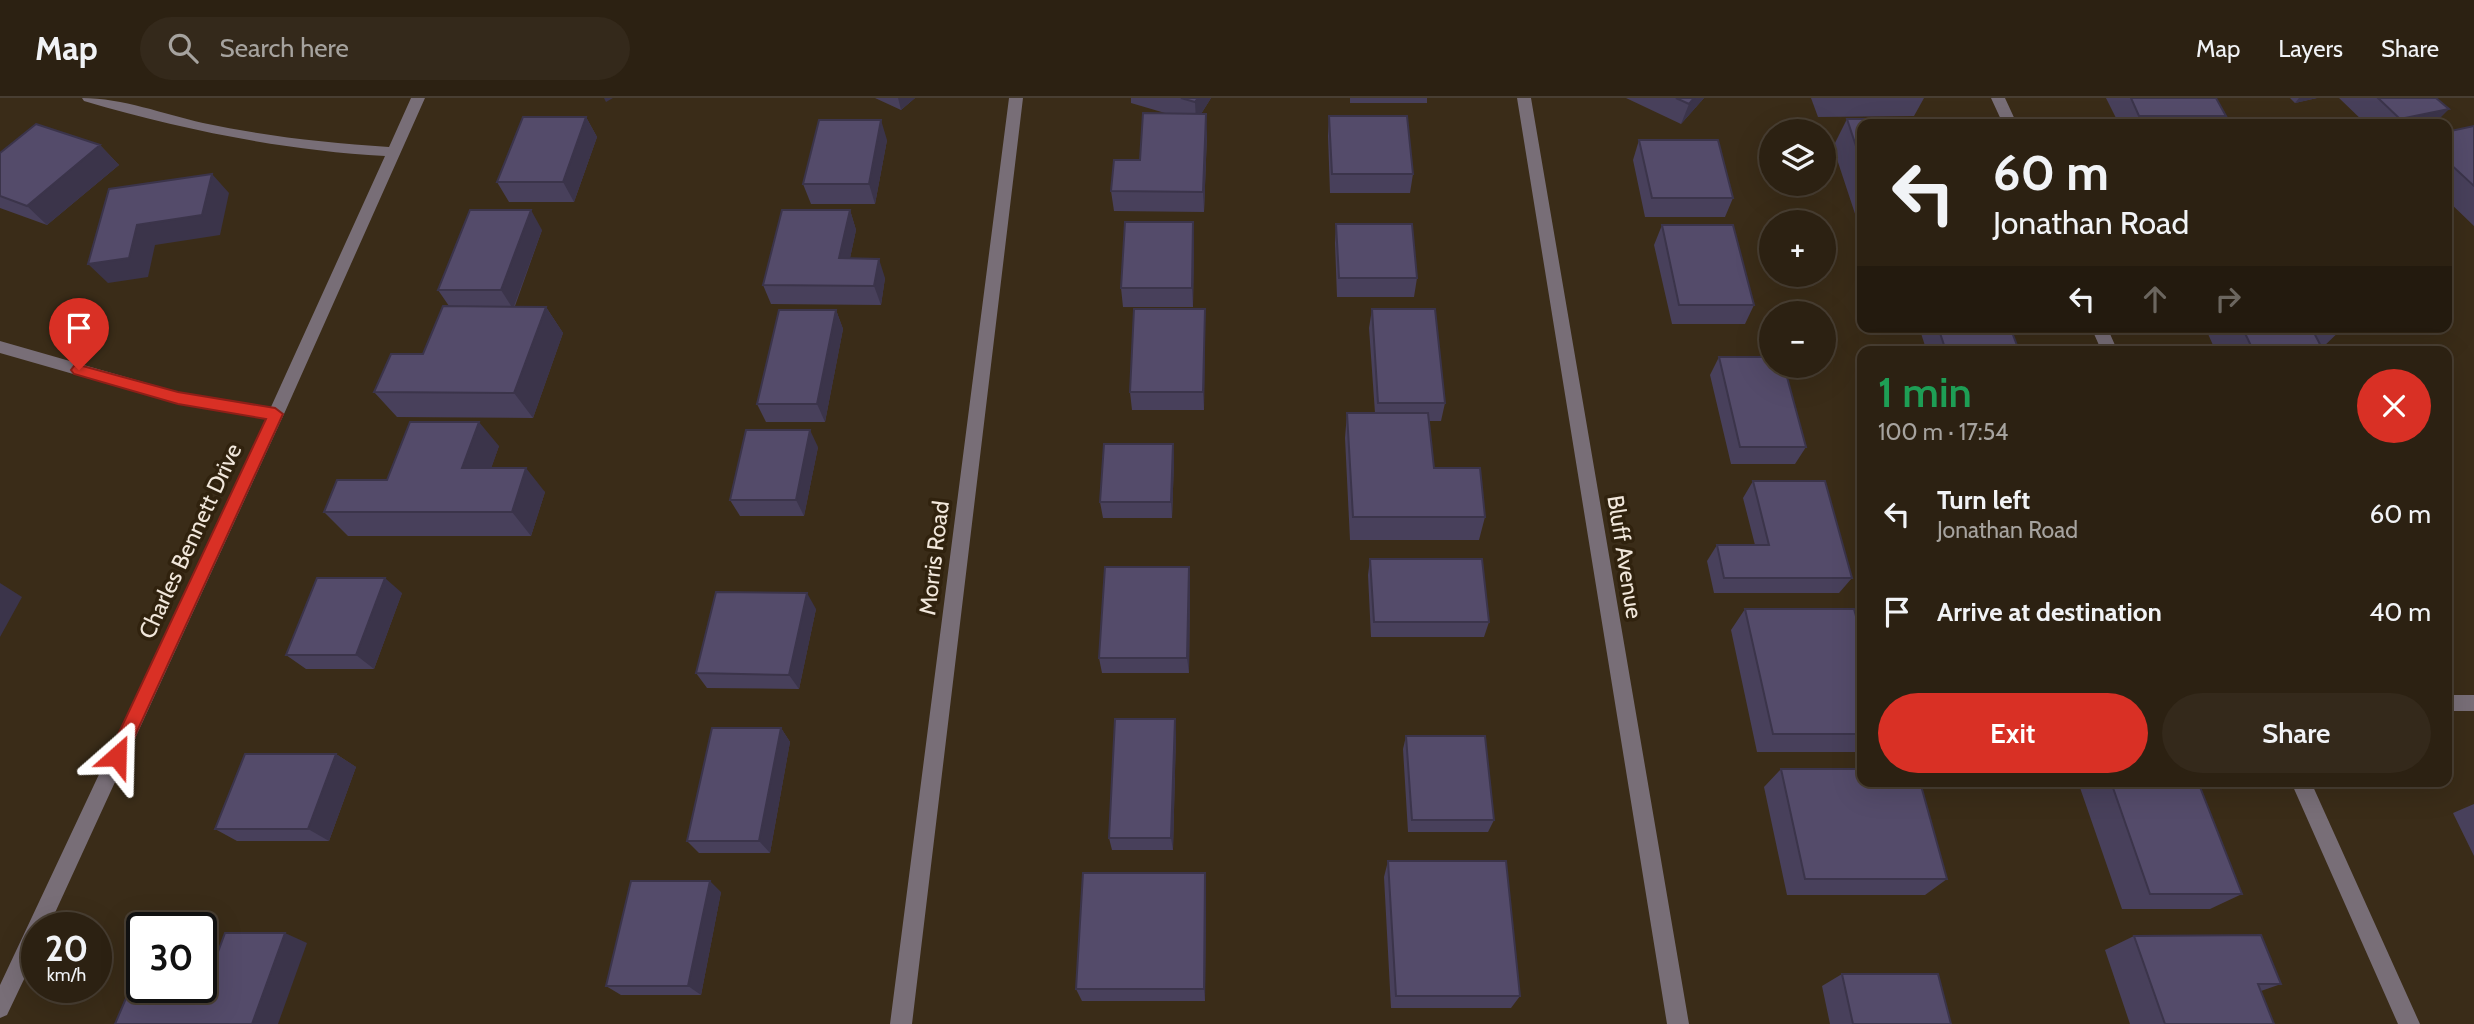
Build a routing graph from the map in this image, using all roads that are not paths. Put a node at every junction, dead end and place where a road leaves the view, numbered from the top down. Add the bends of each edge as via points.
1 (89, 98) edge
2 (418, 98) edge
3 (1016, 98) edge
4 (1524, 98) edge
5 (1998, 98) edge
6 (2008, 119) edge
7 (393, 152) junction
8 (0, 347) edge
9 (275, 414) junction
10 (2452, 703) edge
11 (2474, 703) edge
12 (2303, 787) edge
13 (44, 912) edge
14 (21, 963) edge
15 (0, 1008) edge
16 (901, 1024) edge
17 (1678, 1024) edge
18 (2409, 1024) edge

1 - 7 street via 165,121 261,141
2 - 7 street, Charles Bennett Drive
3 - 16 street, Morris Road
4 - 17 street, Bluff Avenue
5 - 6 street
7 - 9 street, Charles Bennett Drive
8 - 9 street via 178,398
9 - 13 street, Charles Bennett Drive
10 - 11 street
12 - 18 street
14 - 15 street, Charles Bennett Drive

